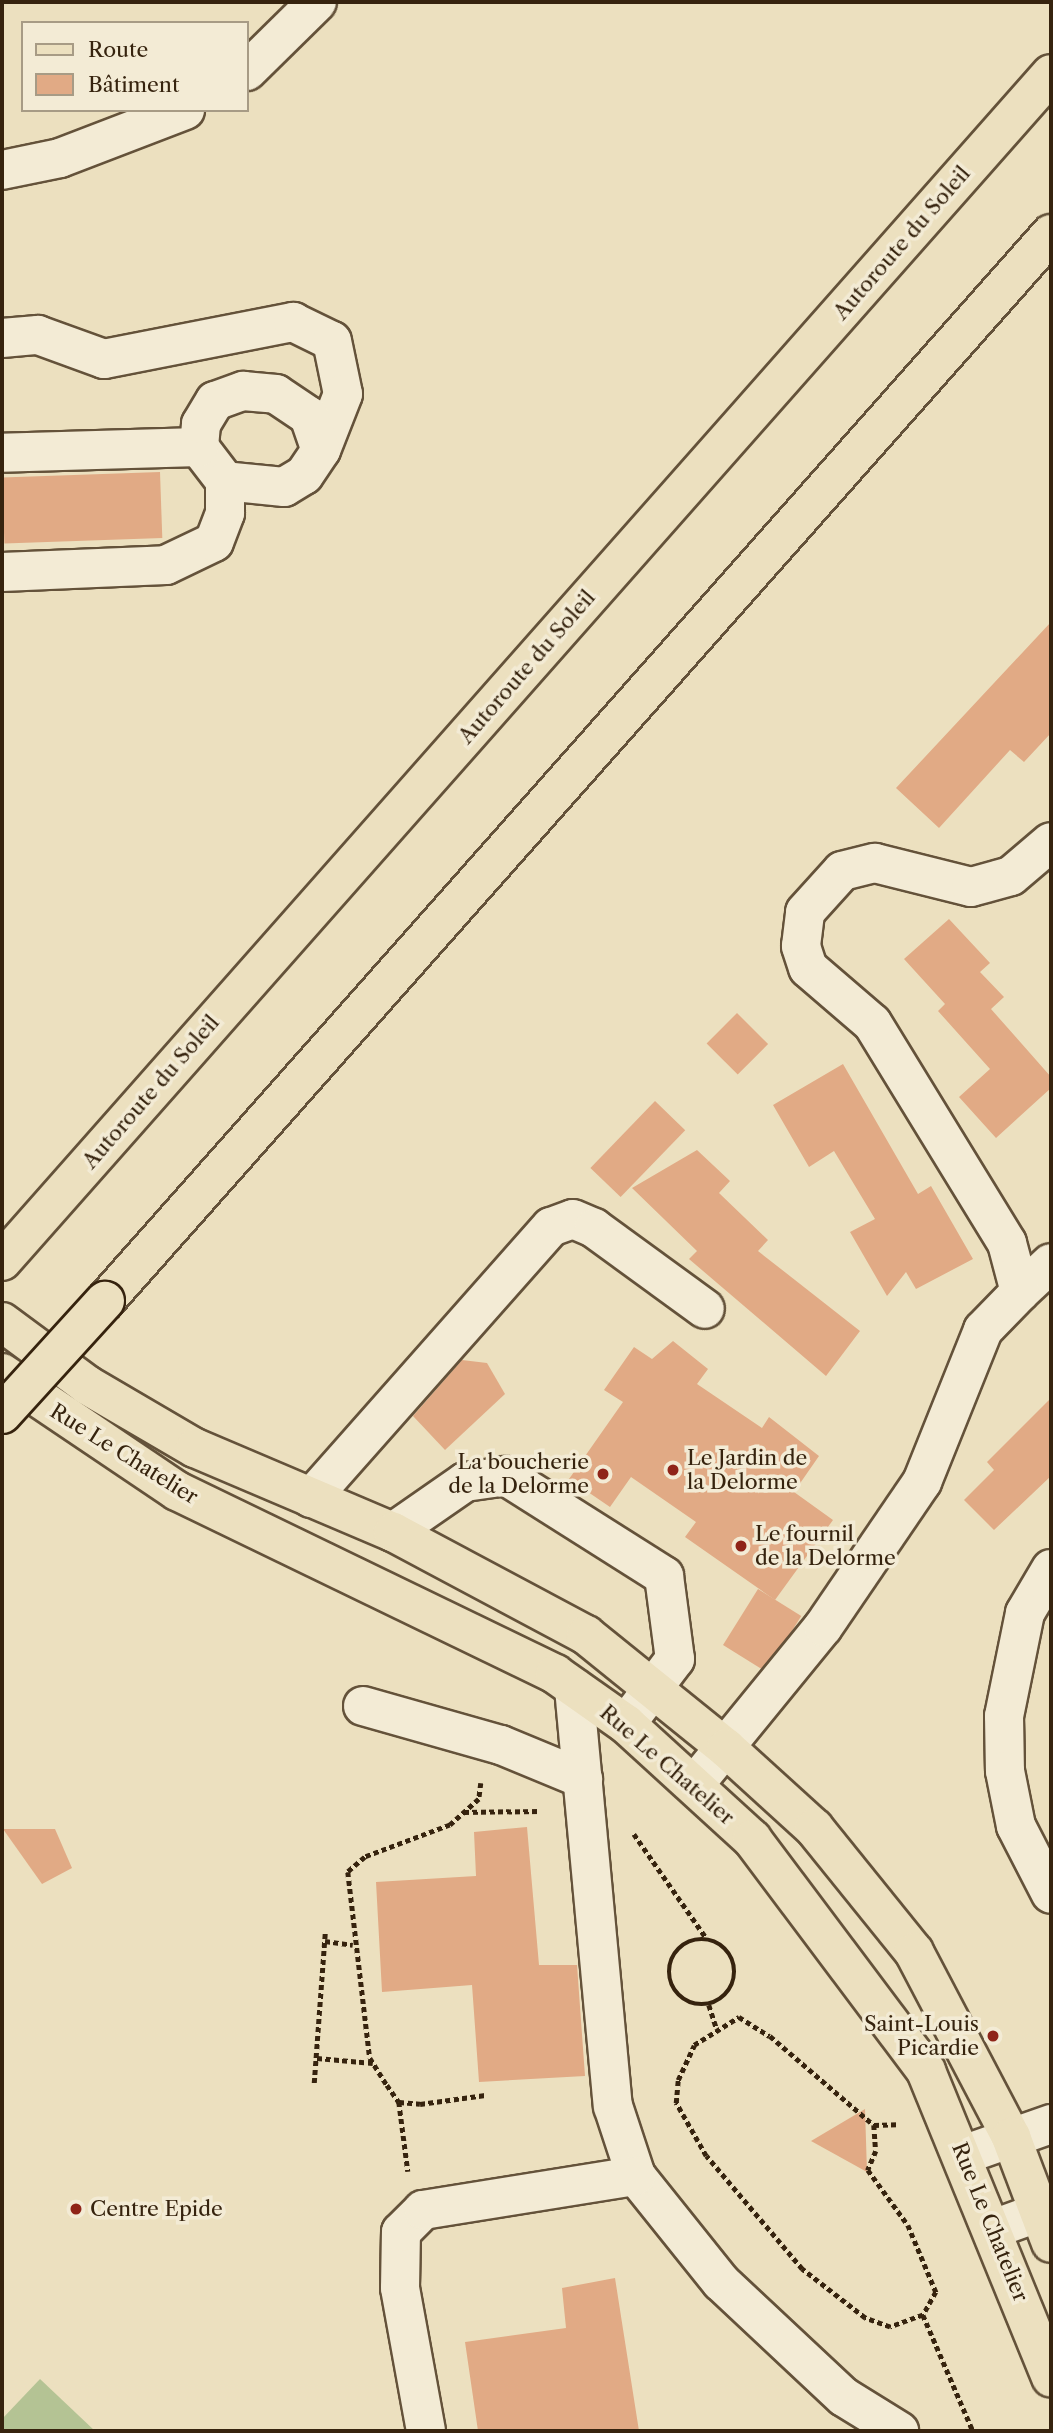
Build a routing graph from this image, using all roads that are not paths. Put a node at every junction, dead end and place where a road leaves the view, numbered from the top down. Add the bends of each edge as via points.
1 (317, 2) edge
2 (248, 70) edge
3 (1051, 74) edge
4 (180, 112) edge
5 (2, 170) edge
6 (1051, 234) edge
7 (2, 338) edge
8 (198, 447) junction
9 (321, 450) junction
10 (2, 453) edge
11 (225, 481) junction
12 (2, 572) edge
13 (1051, 842) edge
14 (2, 1261) edge
15 (1051, 1263) edge
16 (1020, 1292) junction
17 (705, 1309) dead end
18 (2, 1322) edge
19 (2, 1373) edge
20 (2, 1414) edge
21 (311, 1498) junction
22 (393, 1532) junction
23 (1051, 1569) edge
24 (656, 1687) junction
25 (574, 1688) junction
26 (363, 1706) dead end
27 (626, 1724) junction
28 (726, 1748) junction
29 (694, 1785) junction
30 (585, 1795) junction
31 (1051, 1894) edge
32 (1051, 2124) edge
33 (1011, 2137) junction
34 (964, 2155) junction
35 (636, 2176) junction
36 (1048, 2221) edge
37 (993, 2229) junction
38 (1051, 2378) edge
39 (426, 2431) edge
40 (899, 2431) edge

1 - 2 street
3 - 14 main road, Autoroute du Soleil
4 - 5 street via 60,158
6 - 20 main road, bridge
7 - 9 street via 38,335 104,359 293,322 332,341 343,394
8 - 9 street via 201,424 215,401 243,391 276,394 309,416
8 - 10 street
8 - 11 street
9 - 11 street via 304,475 284,487
11 - 12 street via 225,513 214,542 166,565
13 - 16 street via 1011,876 971,887 875,863 842,872 805,912 801,927 808,968 872,1023 1007,1243
15 - 16 street
16 - 28 street via 983,1330 922,1482 823,1627
17 - 21 street via 593,1228 573,1219 551,1227
18 - 21 main road, Rue Le Chatelier via 86,1385 195,1448
19 - 25 main road, Rue Le Chatelier via 177,1491 475,1630
21 - 22 main road, Rue Le Chatelier
22 - 24 main road, Rue Le Chatelier via 586,1635
22 - 24 street via 465,1482 506,1476 539,1495 664,1576 675,1660
23 - 31 street via 1025,1613 1004,1716 1005,1771 1016,1826
24 - 27 street
24 - 28 main road, Rue Le Chatelier
25 - 27 main road, Rue Le Chatelier
25 - 30 street
26 - 30 street via 486,1741
27 - 29 main road, Rue Le Chatelier
28 - 29 street
28 - 33 main road, Rue Le Chatelier via 814,1828 914,1952
29 - 34 main road, Rue Le Chatelier via 752,1839 835,1944 926,2071
30 - 35 street via 613,2106
32 - 33 street
33 - 34 street
33 - 36 main road, Rue Le Chatelier
34 - 37 main road, Rue Le Chatelier
35 - 39 street via 423,2210 401,2232 400,2288
35 - 40 street via 721,2282 844,2397
36 - 37 street
37 - 38 main road, Rue Le Chatelier

